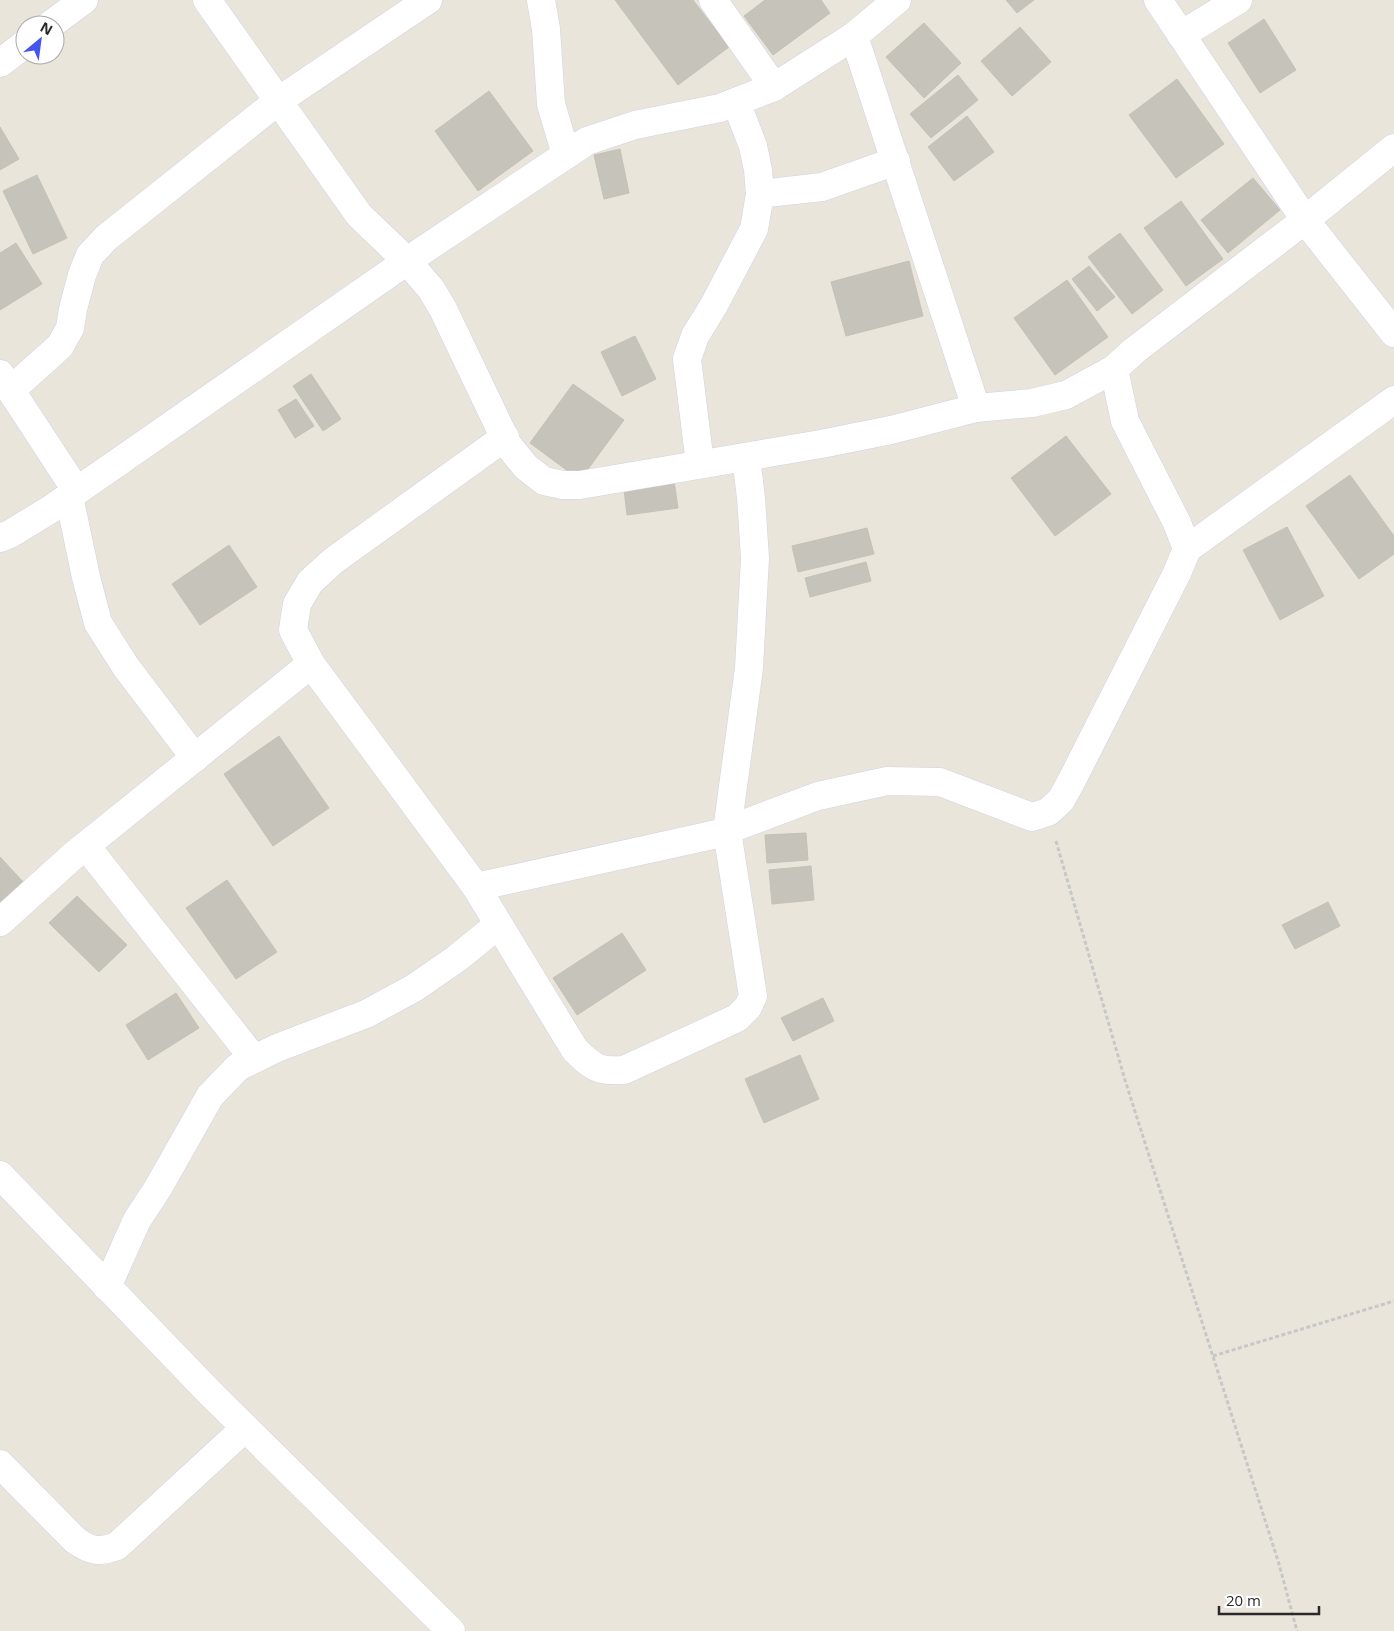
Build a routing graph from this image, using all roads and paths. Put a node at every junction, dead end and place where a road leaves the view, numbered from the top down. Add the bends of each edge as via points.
1 (84, 0) edge
2 (207, 0) edge
3 (428, 0) edge
4 (541, 0) edge
5 (712, 0) edge
6 (897, 0) edge
7 (1158, 0) edge
8 (1238, 0) edge
9 (64, 15) edge
10 (1181, 35) junction
11 (854, 36) junction
12 (15, 52) edge
13 (0, 63) edge
14 (774, 87) junction
15 (278, 101) junction
16 (736, 102) junction
17 (1394, 148) edge
18 (566, 154) junction
19 (896, 161) junction
20 (760, 194) junction
21 (1305, 220) junction
22 (407, 261) junction
23 (1394, 333) edge
24 (1114, 369) junction
25 (6, 382) edge
26 (1394, 400) edge
27 (976, 408) junction
28 (504, 437) junction
29 (746, 457) junction
30 (700, 464) junction
31 (73, 493) junction
32 (0, 538) edge
33 (1186, 549) junction
34 (311, 664) junction
35 (195, 758) junction
36 (1048, 812) junction
37 (727, 831) junction
38 (86, 846) junction
39 (476, 887) junction
40 (0, 922) edge
41 (498, 925) junction
42 (254, 1059) junction
43 (0, 1175) edge
44 (108, 1287) junction
45 (1394, 1301) edge
46 (1213, 1356) junction
47 (245, 1428) junction
48 (0, 1464) edge
49 (451, 1631) edge
50 (1297, 1631) edge

1 - 9 street
2 - 15 street
3 - 15 street
4 - 18 street via 551,104
5 - 14 street
6 - 11 street
7 - 10 street
8 - 10 street
10 - 21 street
11 - 14 street
11 - 19 street
12 - 13 street
14 - 16 street
15 - 22 street via 358,215
15 - 25 street via 106,238 90,255 70,328 60,346
16 - 18 street via 635,125 586,140
16 - 20 street via 753,146
17 - 21 street
18 - 22 street
19 - 20 street via 822,187
19 - 27 street
20 - 30 street via 754,229 695,336 687,359
21 - 23 street
21 - 24 street
22 - 28 street via 443,309
22 - 31 street
24 - 27 street via 1066,395 1032,403
24 - 33 street via 1126,421 1177,523
25 - 31 street
26 - 33 street
27 - 29 street via 891,430
28 - 30 street via 526,467 544,481 564,485
28 - 34 street via 310,582 297,604 293,630
29 - 30 street
29 - 37 street via 755,558 749,668
31 - 32 street
31 - 35 street via 86,577 98,623
33 - 36 street via 1177,573 1072,780 1061,800
34 - 35 street
34 - 39 street
35 - 38 street
36 - 37 street via 1032,817 940,782 887,781 818,796
36 - 46 path via 1125,1080
37 - 39 street
37 - 41 street via 753,996 737,1018 624,1070 606,1071 590,1064 575,1050
38 - 40 street
38 - 42 street
39 - 41 street
41 - 42 street via 414,988 366,1014
42 - 44 street via 238,1067 210,1096 137,1220
43 - 44 street
44 - 47 street
45 - 46 path
46 - 50 path
47 - 48 street via 117,1546 102,1551 85,1547 75,1540
47 - 49 street

